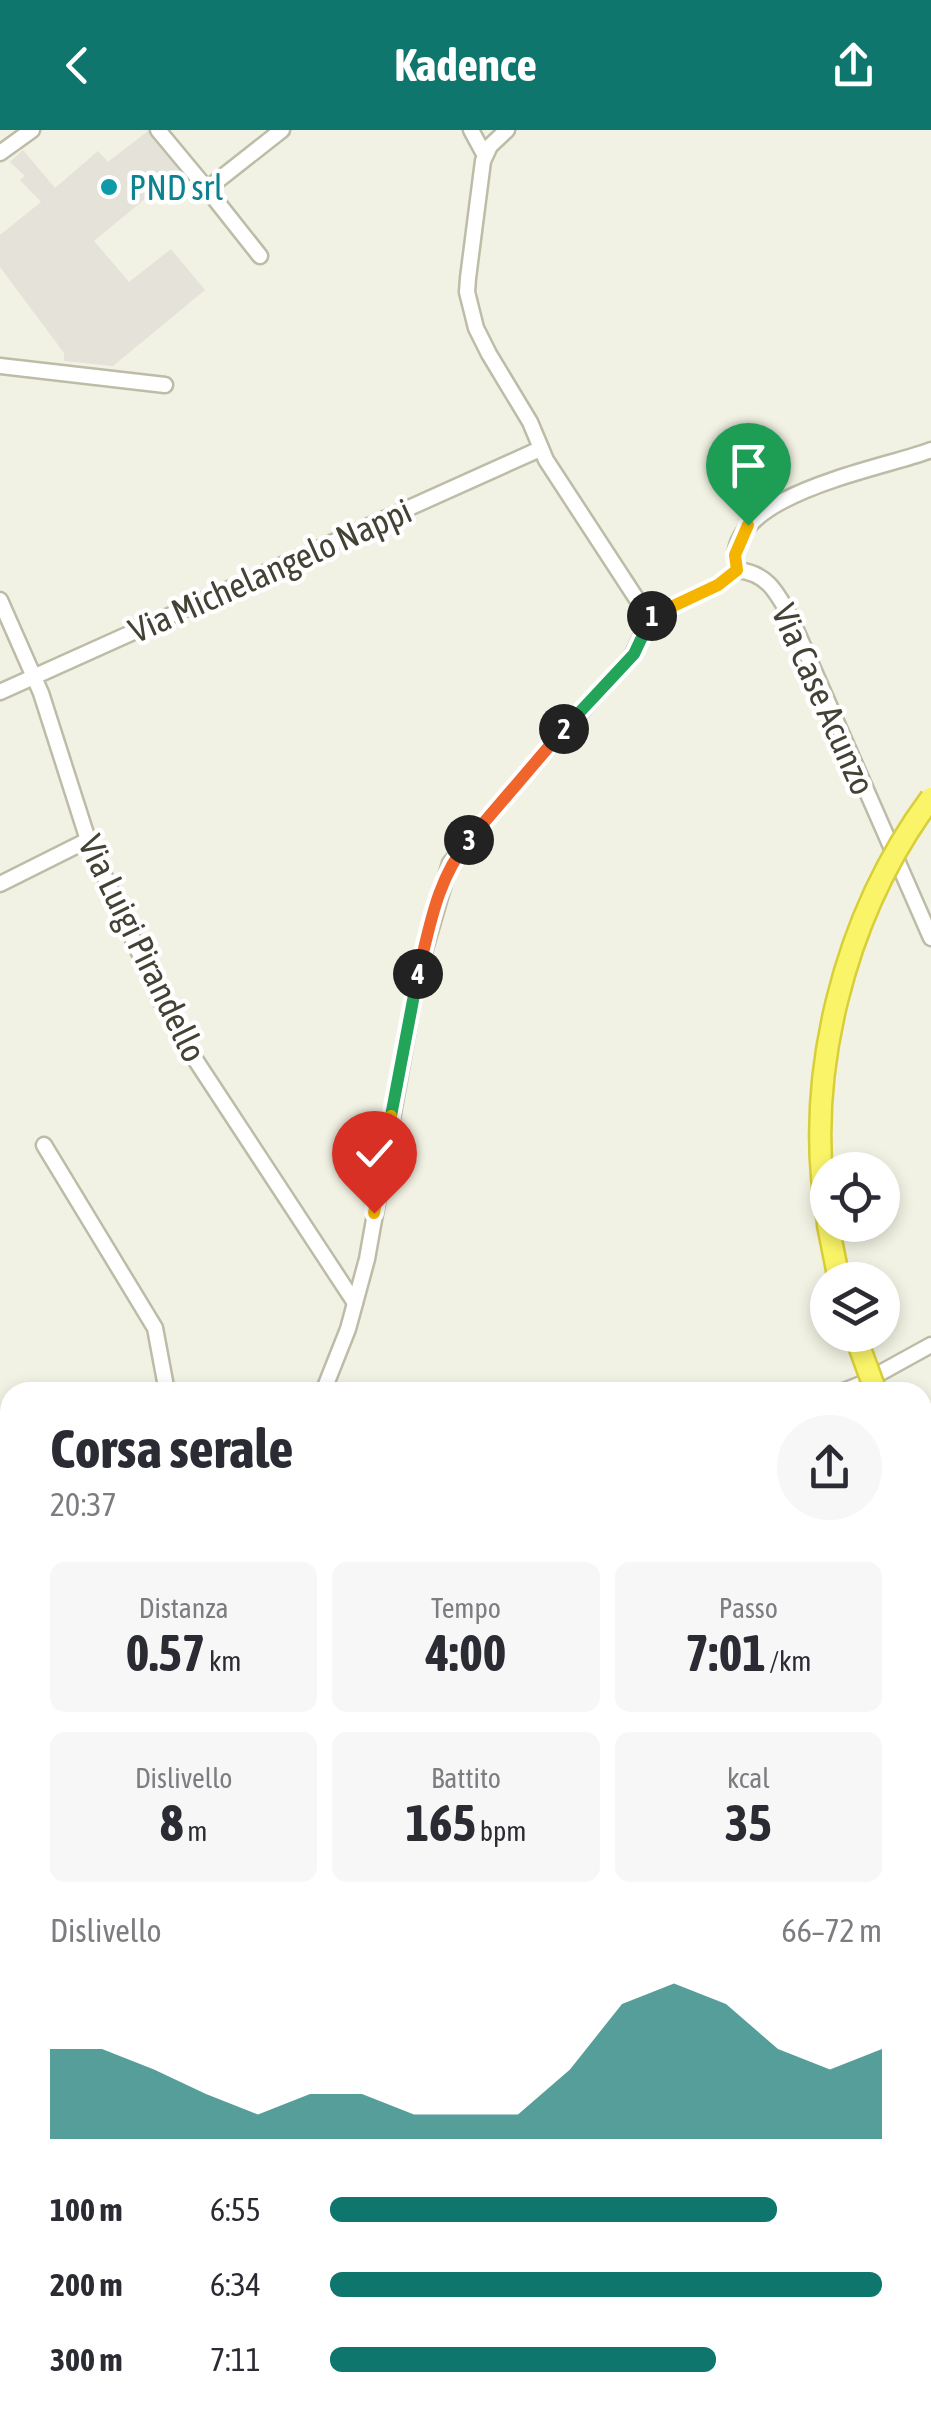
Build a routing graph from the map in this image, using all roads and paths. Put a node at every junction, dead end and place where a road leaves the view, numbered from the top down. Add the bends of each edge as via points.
1 (32, 130) edge
2 (158, 130) edge
3 (282, 130) edge
4 (471, 130) edge
5 (507, 130) edge
6 (0, 154) edge
7 (484, 154) junction
8 (207, 189) junction
9 (260, 256) dead end
10 (0, 366) edge
11 (165, 385) dead end
12 (540, 449) junction
13 (931, 450) edge
14 (737, 570) junction
15 (0, 600) edge
16 (651, 616) junction
17 (34, 675) junction
18 (0, 692) edge
19 (931, 798) edge
20 (88, 840) junction
21 (0, 884) edge
22 (931, 938) edge
23 (44, 1145) dead end
24 (823, 1152) edge
25 (355, 1304) junction
26 (931, 1344) edge
27 (861, 1352) edge
28 (165, 1382) edge
29 (327, 1382) edge
30 (873, 1382) edge
31 (874, 1382) edge

1 - 6 street
2 - 8 street
3 - 8 street
4 - 7 street
5 - 7 street
7 - 12 street via 467,292 476,328
8 - 9 street
10 - 11 street
12 - 16 street
12 - 17 street, Via Michelangelo Nappi
13 - 14 street via 780,501 742,533
14 - 16 street, Via Case Acunzo
14 - 22 street, Via Case Acunzo via 769,581 790,616
15 - 17 street, Via Luigi Pirandello
16 - 25 street via 634,654 450,863 418,973
17 - 18 street, Via Michelangelo Nappi
17 - 20 street, Via Luigi Pirandello
19 - 24 highway, bridge via 870,904 835,1012
20 - 21 street
20 - 25 street, Via Luigi Pirandello via 189,1050
23 - 28 street via 155,1328
25 - 29 street
26 - 31 street
27 - 30 highway, bridge

